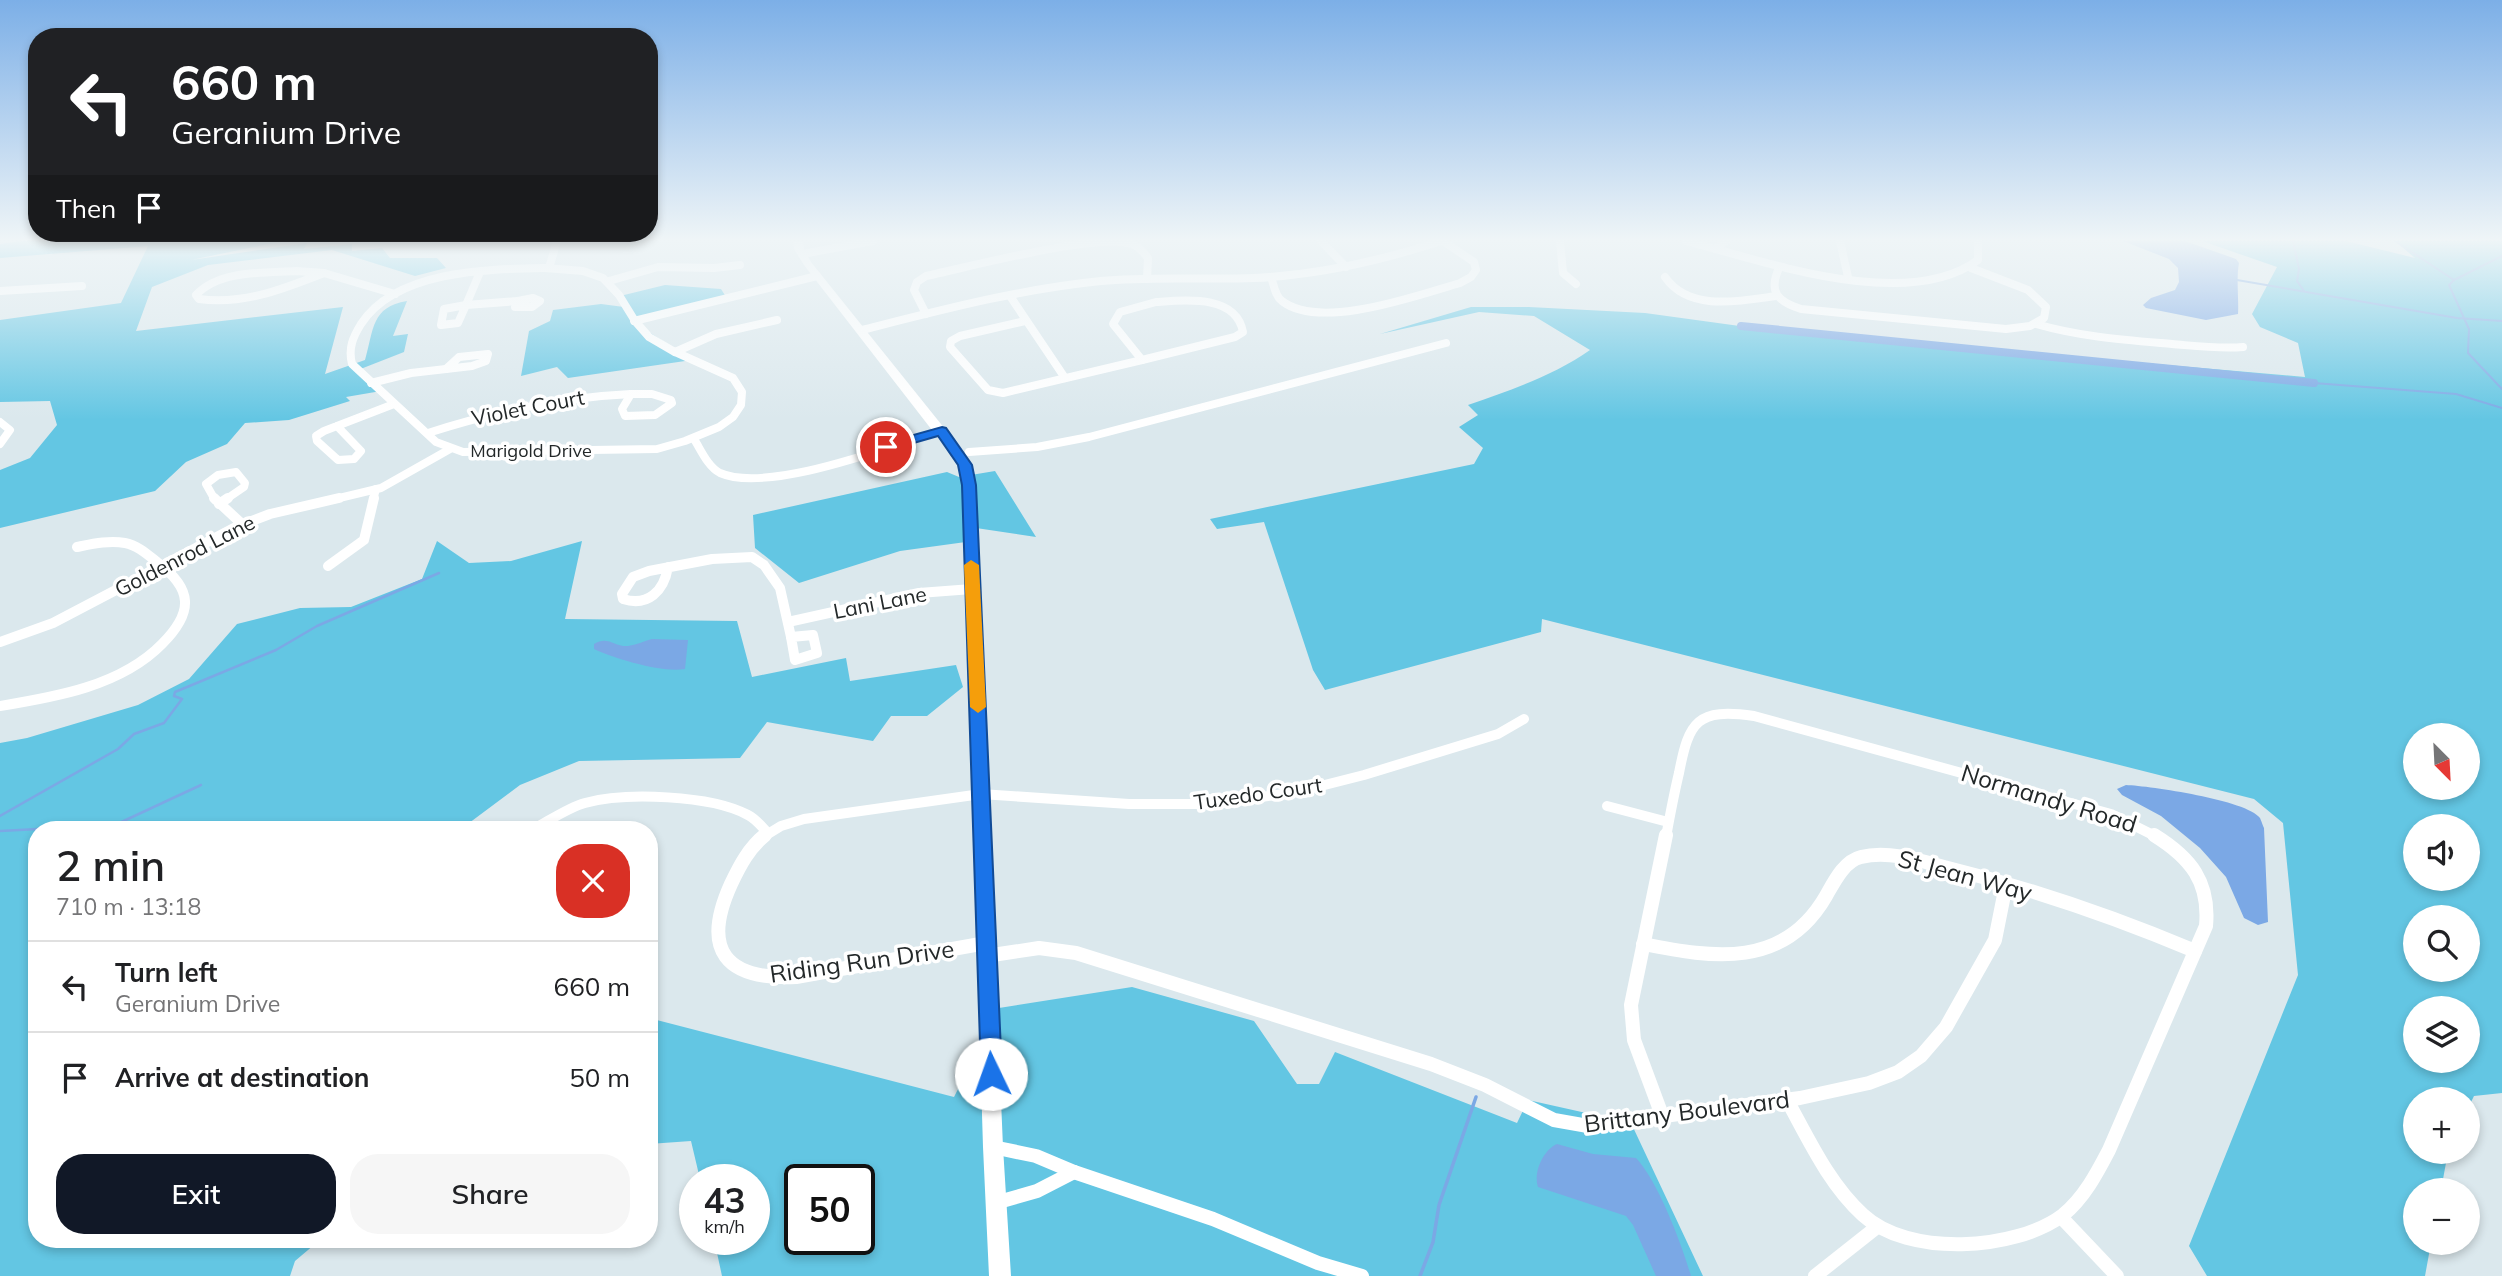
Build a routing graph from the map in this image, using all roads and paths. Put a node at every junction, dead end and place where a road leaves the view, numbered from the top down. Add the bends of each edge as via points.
1 (386, 301) edge
2 (468, 301) edge
3 (518, 301) dead end
4 (622, 301) edge
5 (725, 301) edge
6 (838, 301) edge
7 (920, 301) edge
8 (989, 301) edge
9 (1013, 301) edge
10 (1283, 301) edge
11 (1387, 301) edge
12 (1783, 301) edge
13 (2040, 301) edge
14 (1195, 302) joint
15 (926, 314) junction
16 (777, 320) dead end
17 (1026, 321) junction
18 (636, 323) junction
19 (2036, 324) junction
20 (862, 330) junction
21 (1446, 343) dead end
22 (2243, 347) dead end
23 (675, 352) junction
24 (1142, 360) junction
25 (446, 369) dead end
26 (1065, 378) junction
27 (371, 383) junction
28 (631, 394) junction
29 (394, 404) junction
30 (0, 422) edge
31 (337, 426) junction
32 (942, 431) junction
33 (428, 433) junction
34 (694, 439) junction
35 (0, 444) edge
36 (450, 449) junction
37 (964, 453) junction
38 (376, 489) junction
39 (219, 504) dead end
40 (242, 524) junction
41 (78, 547) dead end
42 (162, 565) junction
43 (328, 566) dead end
44 (668, 567) junction
45 (972, 589) junction
46 (788, 622) junction
47 (791, 637) dead end
48 (0, 642) edge
49 (0, 706) edge
50 (1524, 719) dead end
51 (981, 794) junction
52 (1606, 806) dead end
53 (549, 821) edge
54 (1668, 822) junction
55 (768, 833) junction
56 (2006, 885) junction
57 (1643, 944) junction
58 (986, 950) junction
59 (2195, 951) junction
60 (1787, 1100) junction
61 (1663, 1118) junction
62 (993, 1147) junction
63 (1074, 1172) junction
64 (995, 1203) junction
65 (2061, 1217) junction
66 (1877, 1227) junction
67 (1000, 1276) edge
68 (1362, 1276) edge
69 (1815, 1276) edge
70 (2117, 1276) edge

1 - 27 street, Marigold Drive via 358,325 351,345 352,364
2 - 3 street via 466,305
4 - 18 street, Marigold Drive
5 - 18 street
6 - 20 main road
7 - 15 street
8 - 15 street
9 - 17 street
10 - 11 street via 1317,314
12 - 19 street via 1826,313 2006,329
13 - 19 street via 2046,311
14 - 24 street via 1150,303 1119,312 1113,326
14 - 24 street via 1227,307 1244,332
15 - 20 street
16 - 23 street via 708,337
17 - 26 street
17 - 26 street via 960,336 950,347 977,380 996,393
18 - 23 street, Marigold Drive
19 - 22 street via 2087,336
20 - 32 main road
21 - 37 street via 1108,432
23 - 34 street, Marigold Drive via 725,373 741,390 740,404 731,418
24 - 26 street
25 - 27 street
27 - 29 street, Marigold Drive
28 - 28 street, Violet Court via 622,409 625,416 655,415 671,403 652,394
28 - 33 street, Violet Court via 588,396 486,414
29 - 31 street
29 - 33 street, Marigold Drive
30 - 35 street via 10,430
31 - 31 street via 318,434 317,441 338,460 360,456
32 - 34 street via 819,467 756,478 717,471
32 - 37 main road
33 - 36 street, Marigold Drive
34 - 36 street, Marigold Drive via 642,450 475,453
36 - 38 street, Goldenrod Lane
37 - 45 main road
38 - 40 street, Goldenrod Lane
38 - 43 street via 364,540
39 - 40 street
40 - 42 street, Goldenrod Lane
41 - 42 street via 122,542
42 - 48 street, Goldenrod Lane via 53,623
42 - 49 street via 182,585 188,599 183,619 163,643 131,666 92,685
44 - 44 street via 637,574 623,599 652,599 668,575
44 - 46 street via 727,556 752,557 782,585
45 - 46 street, Lani Lane via 919,593
45 - 51 main road
46 - 47 street
50 - 51 street, Tuxedo Court via 1498,734 1297,792 1224,802 1129,804
51 - 55 street, Riding Run Drive via 804,818
51 - 58 main road
52 - 54 street
53 - 55 street via 581,804 608,798 697,800 729,805 751,816
54 - 57 street, Normandy Road
54 - 59 street, Normandy Road via 1686,737 1695,724 1718,714 1767,719 2058,797 2152,832 2187,860 2206,894 2208,916
55 - 58 street, Riding Run Drive via 746,855 716,927 720,948 744,971 786,977
56 - 57 street, St Jean Way via 1920,861 1865,856 1847,867 1812,917 1780,945 1709,957
56 - 59 street, St Jean Way via 2120,920
56 - 60 street, Brittany Boulevard via 1999,930 1985,962 1946,1027 1921,1056 1898,1072 1868,1083
57 - 61 street, Normandy Road via 1631,1005 1632,1033
58 - 61 street, Brittany Boulevard via 1051,948 1110,962 1431,1064 1571,1125
58 - 62 main road
59 - 65 street, Normandy Road via 2106,1153 2084,1192
60 - 61 street, Brittany Boulevard
60 - 66 street, Normandy Road via 1836,1188
62 - 63 street via 1036,1156
62 - 64 main road
63 - 64 street via 1037,1191
63 - 68 street via 1149,1195
64 - 67 main road
65 - 66 street, Normandy Road via 2045,1227 1962,1245 1917,1243
65 - 70 street
66 - 69 street

